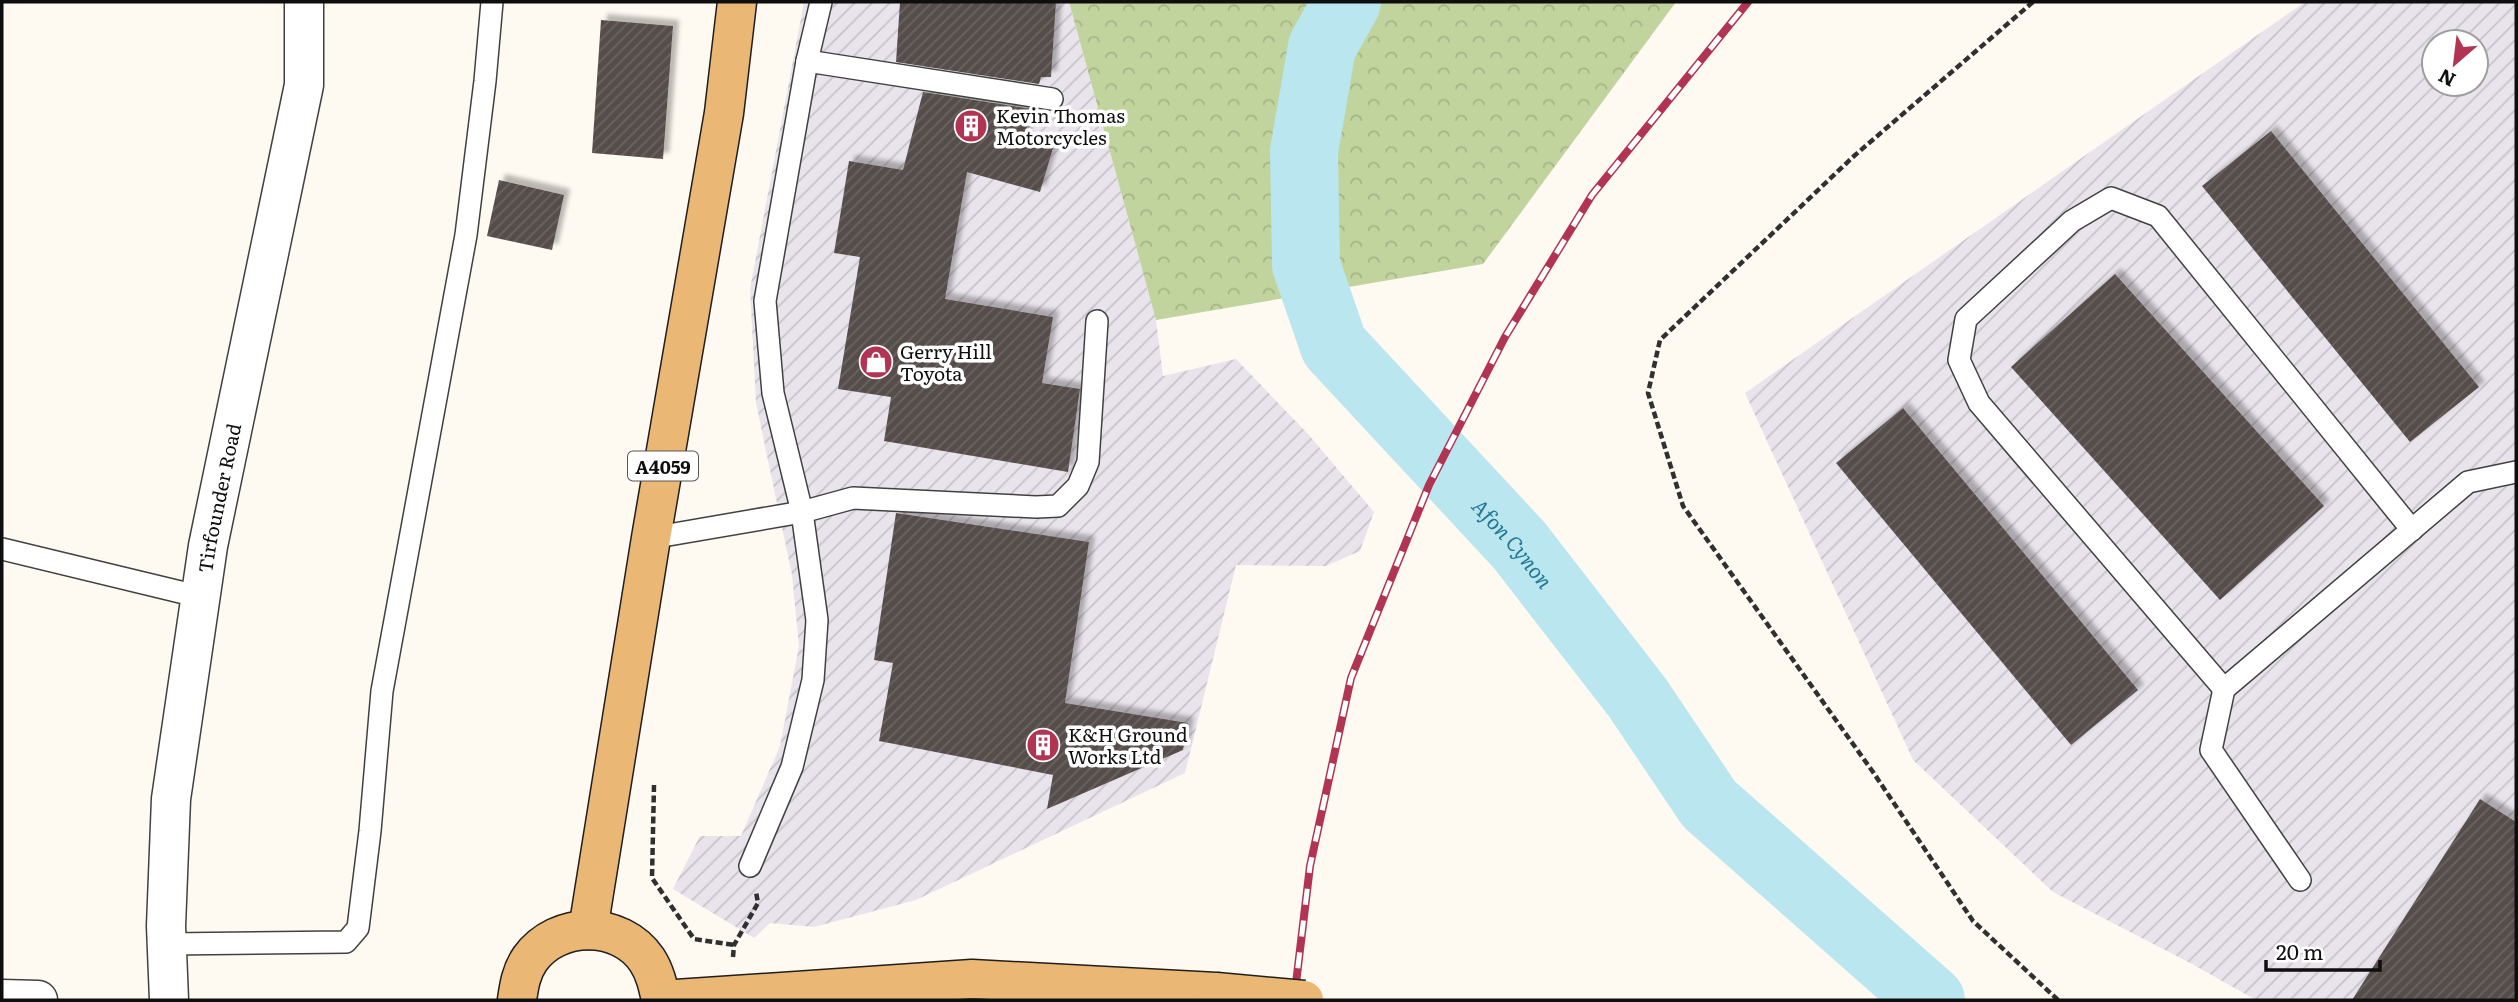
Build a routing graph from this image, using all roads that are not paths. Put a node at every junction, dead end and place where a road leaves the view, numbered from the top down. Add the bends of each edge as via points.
1 (304, 2) edge
2 (492, 2) edge
3 (737, 2) edge
4 (821, 2) edge
5 (807, 61) junction
6 (1052, 99) dead end
7 (1097, 321) dead end
8 (2516, 472) edge
9 (802, 512) junction
10 (2412, 530) junction
11 (651, 538) junction
12 (2, 549) edge
13 (201, 597) junction
14 (2224, 689) junction
15 (750, 866) road end
16 (2300, 880) dead end
17 (588, 930) junction
18 (167, 944) junction
19 (2, 999) edge
20 (38, 1000) edge
21 (169, 1000) edge
22 (517, 1000) edge
23 (661, 1000) edge
24 (1304, 1000) edge

1 - 13 street, Tirfounder Road via 304,86
2 - 18 lane via 466,235 383,691 358,928 346,942
3 - 11 main road, A4059 via 724,113
4 - 5 lane
5 - 6 lane
5 - 9 lane via 765,301 773,393
7 - 9 lane via 1088,462 1078,486 1058,506 853,498
8 - 10 lane via 2469,482
9 - 11 lane
9 - 15 lane via 817,620 813,680 792,767
10 - 14 lane
10 - 14 lane via 2158,216 2112,198 2072,221 1966,319 1959,360 1979,403
11 - 17 main road, A4059
12 - 13 lane
13 - 18 street, Tirfounder Road via 171,799
14 - 16 lane via 2211,750
17 - 22 main road via 566,933 545,944 520,980
17 - 23 main road via 610,933 646,958
18 - 21 street, Tirfounder Road
19 - 20 street
23 - 24 main road, bridge via 972,979

